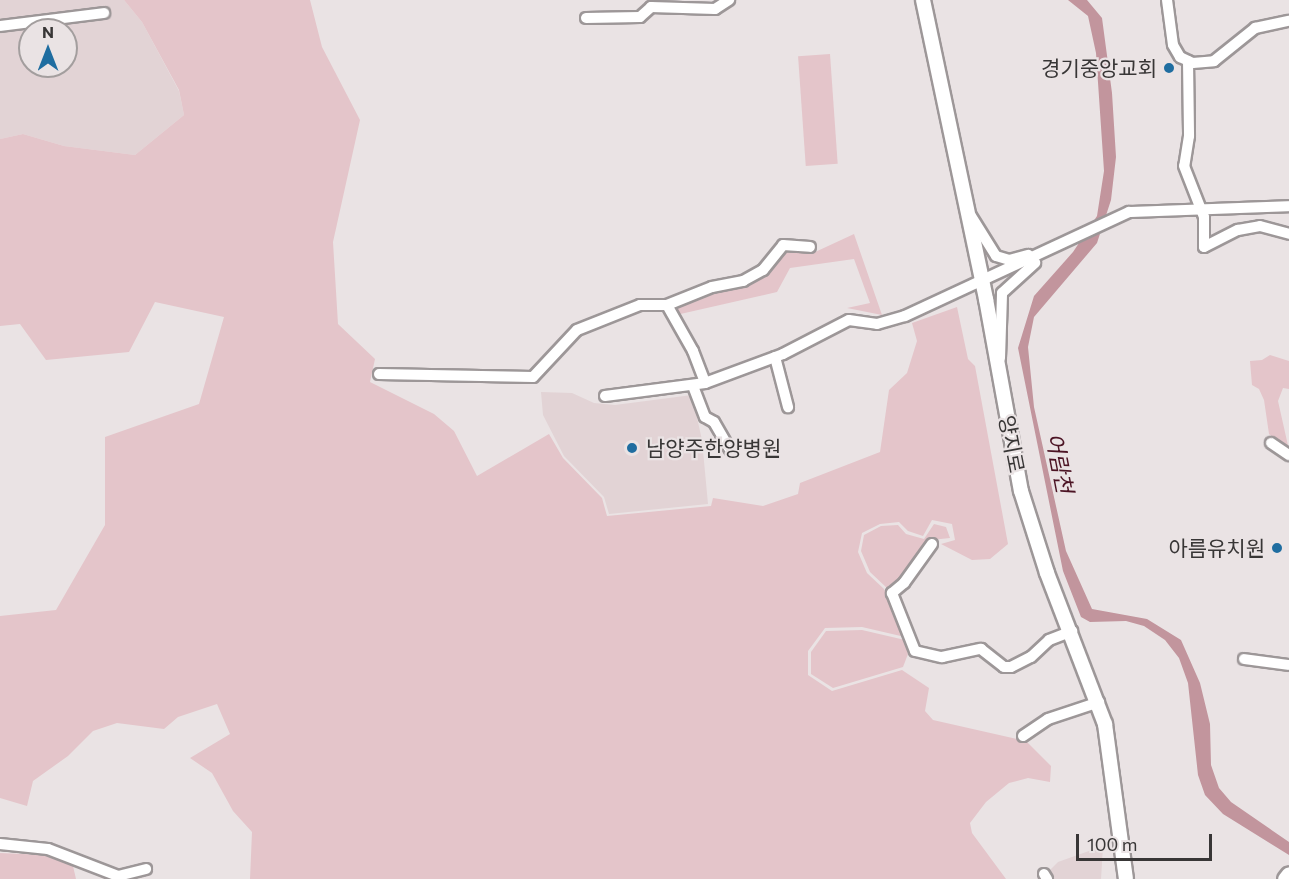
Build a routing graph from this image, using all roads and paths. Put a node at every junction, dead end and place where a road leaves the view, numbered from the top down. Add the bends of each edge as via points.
1 (729, 0) edge
2 (923, 0) edge
3 (1167, 0) edge
4 (104, 13) dead end
5 (586, 18) dead end
6 (1289, 21) edge
7 (0, 26) edge
8 (1188, 61) junction
9 (1289, 206) edge
10 (1200, 207) junction
11 (967, 208) junction
12 (1289, 234) edge
13 (810, 247) dead end
14 (1057, 247) junction
15 (982, 283) junction
16 (667, 305) junction
17 (775, 357) junction
18 (999, 371) junction
19 (379, 374) dead end
20 (705, 383) junction
21 (693, 386) junction
22 (605, 396) dead end
23 (788, 407) dead end
24 (1271, 443) dead end
25 (730, 450) dead end
26 (1289, 454) edge
27 (932, 544) dead end
28 (1072, 631) junction
29 (1244, 659) dead end
30 (1289, 665) edge
31 (1099, 702) junction
32 (1023, 736) dead end
33 (0, 844) edge
34 (146, 868) dead end
35 (1289, 874) edge
36 (1126, 877) edge
37 (1285, 879) edge

1 - 5 street via 716,9 651,7 640,17
2 - 11 street, 양지로
3 - 8 street via 1173,45
4 - 7 street
6 - 8 street via 1255,28 1214,61
8 - 10 street via 1189,136 1184,166
9 - 10 street
10 - 12 street via 1204,247 1238,230 1260,226
10 - 14 street via 1129,212
11 - 14 street via 993,253 1001,259 1017,259
11 - 15 street, 양지로
13 - 16 street via 783,245 754,276
14 - 15 street
14 - 18 street via 1014,278 1002,293
15 - 17 street via 886,322 849,320
15 - 18 street, 양지로
16 - 19 street via 640,305 577,330 533,377
16 - 20 street via 693,351
17 - 20 street
17 - 23 street
18 - 28 street, 양지로 via 1027,512
20 - 21 street
21 - 22 street
21 - 25 street via 705,417 714,422
24 - 26 street
27 - 28 street via 892,593 915,651 942,657 981,649 1004,667 1011,667 1031,657 1048,640
28 - 31 street, 양지로
29 - 30 street
31 - 32 street via 1048,719
31 - 36 street, 양지로 via 1116,786
33 - 34 street via 48,849 118,876
35 - 37 main road

